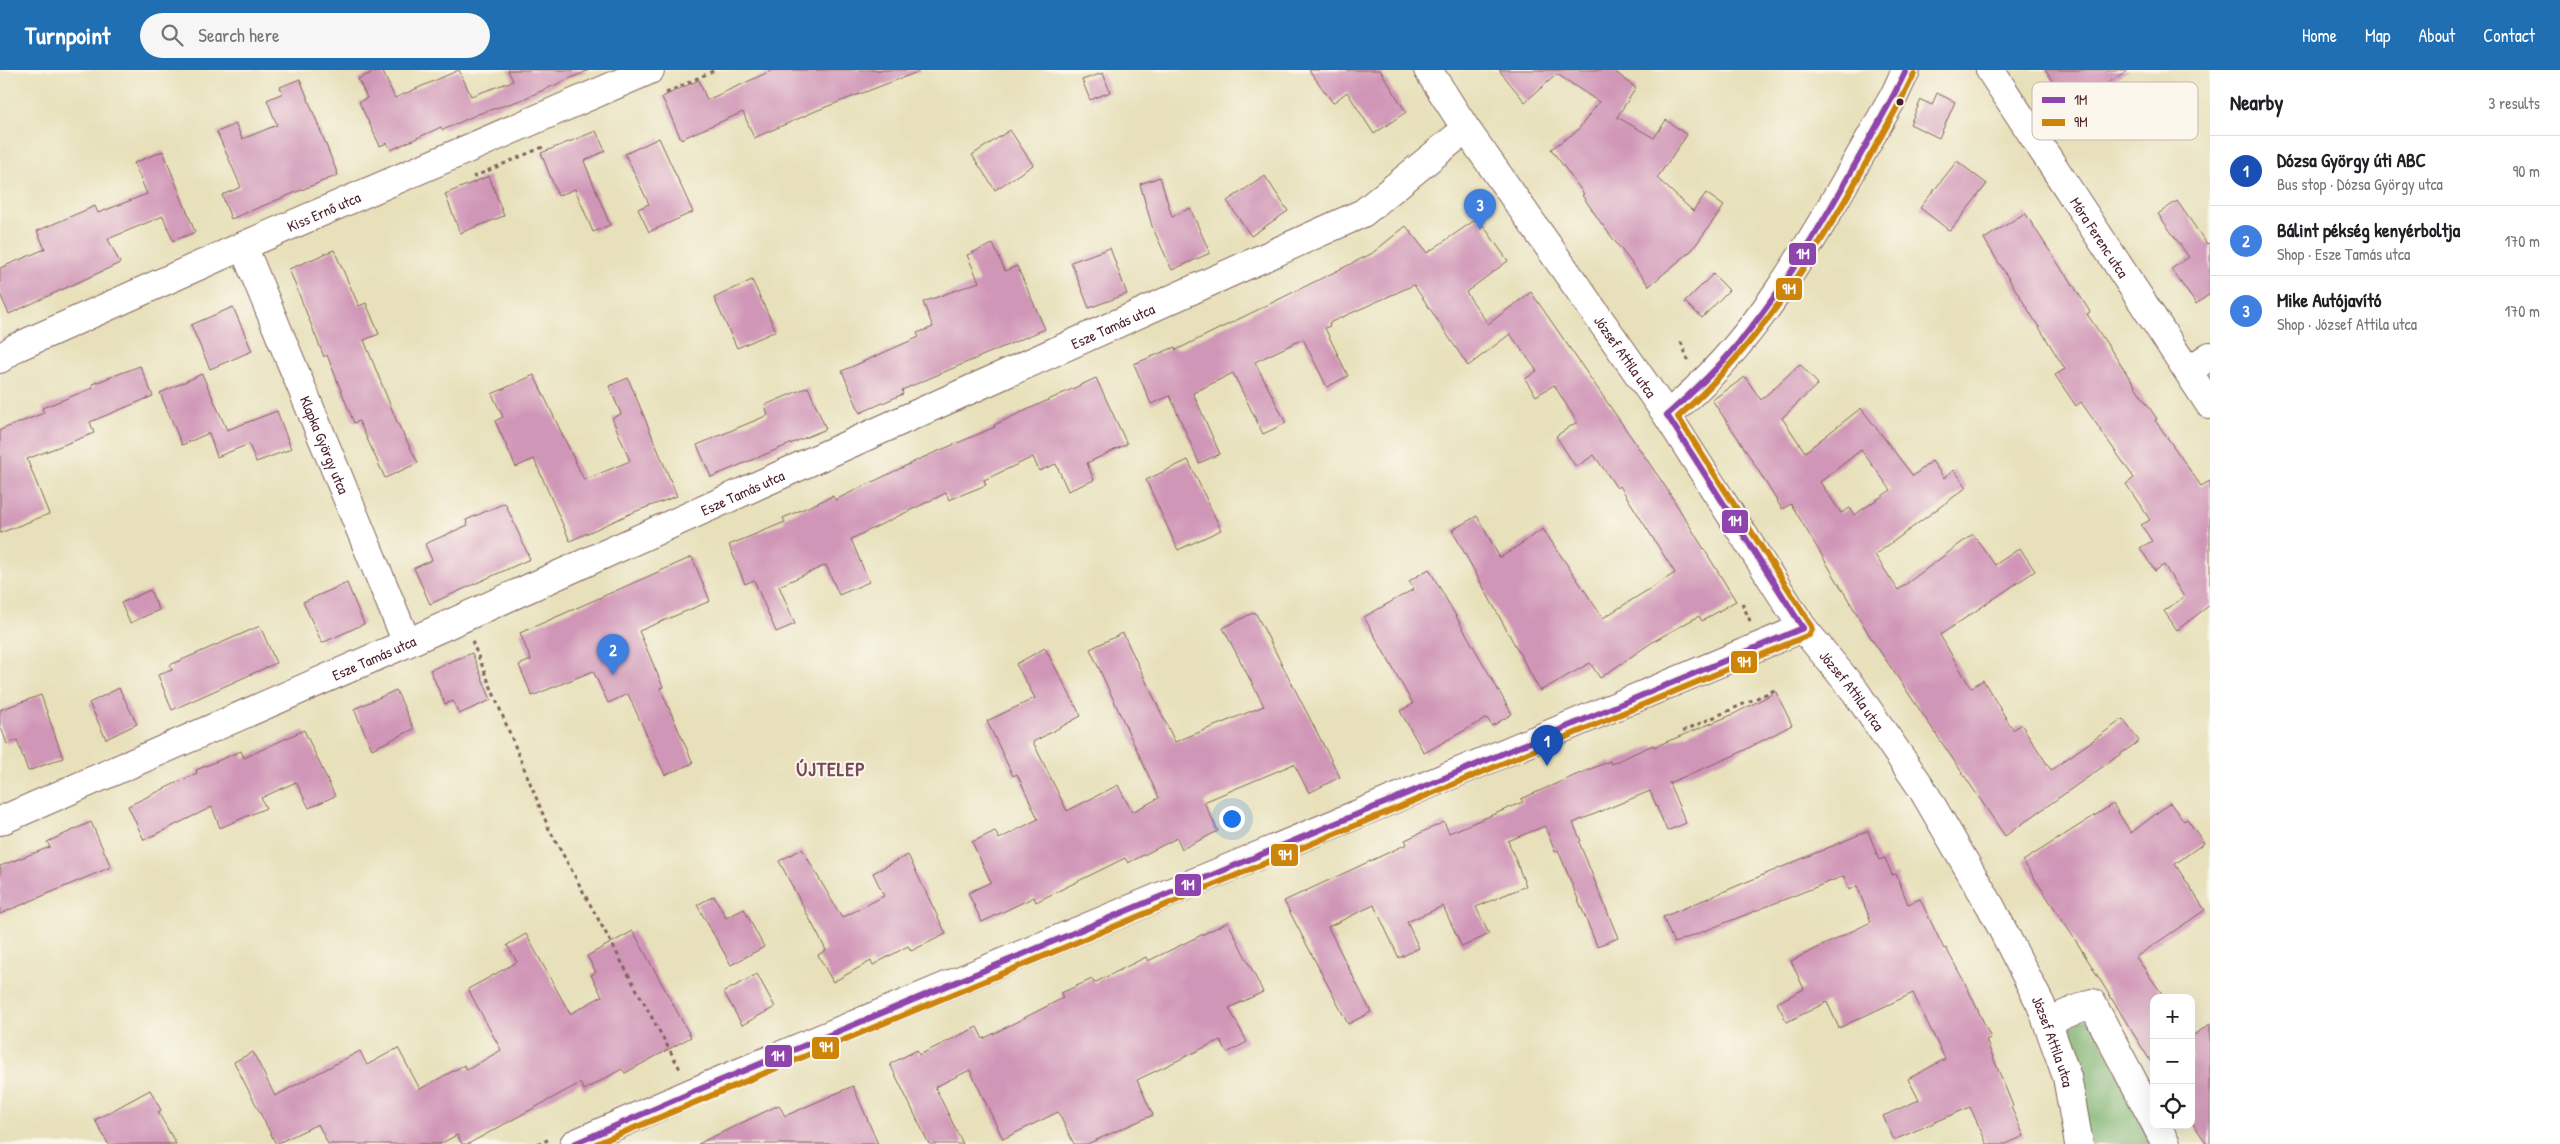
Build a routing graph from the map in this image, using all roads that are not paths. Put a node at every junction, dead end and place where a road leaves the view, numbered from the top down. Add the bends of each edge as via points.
1 (650, 70) edge
2 (1428, 70) edge
3 (1906, 70) edge
4 (1990, 70) edge
5 (1466, 129) junction
6 (2032, 134) edge
7 (2036, 140) edge
8 (243, 246) junction
9 (2210, 356) edge
10 (0, 359) edge
11 (2188, 370) junction
12 (2210, 405) edge
13 (1667, 414) junction
14 (1803, 628) junction
15 (407, 643) junction
16 (0, 821) edge
17 (2047, 1022) junction
18 (2150, 1113) edge
19 (2158, 1129) edge
20 (574, 1144) edge
21 (2079, 1144) edge
22 (2166, 1144) edge

1 - 8 street, Kiss Ernő utca
2 - 5 street, József Attila utca
3 - 13 street via 1798,261 1754,325 1695,392
4 - 6 street, Móra Ferenc utca
5 - 13 street, József Attila utca
5 - 15 street, Esze Tamás utca via 1363,213
7 - 11 street, Móra Ferenc utca
8 - 10 street, Kiss Ernő utca via 15,348
8 - 15 street, Klapka György utca
9 - 11 street
11 - 12 street, Móra Ferenc utca
13 - 14 street, József Attila utca
14 - 17 street, József Attila utca via 1855,691 1921,787 1991,907
14 - 20 street
15 - 16 street, Esze Tamás utca
17 - 18 street via 2092,1002
17 - 21 street, József Attila utca via 2067,1077
19 - 22 street

